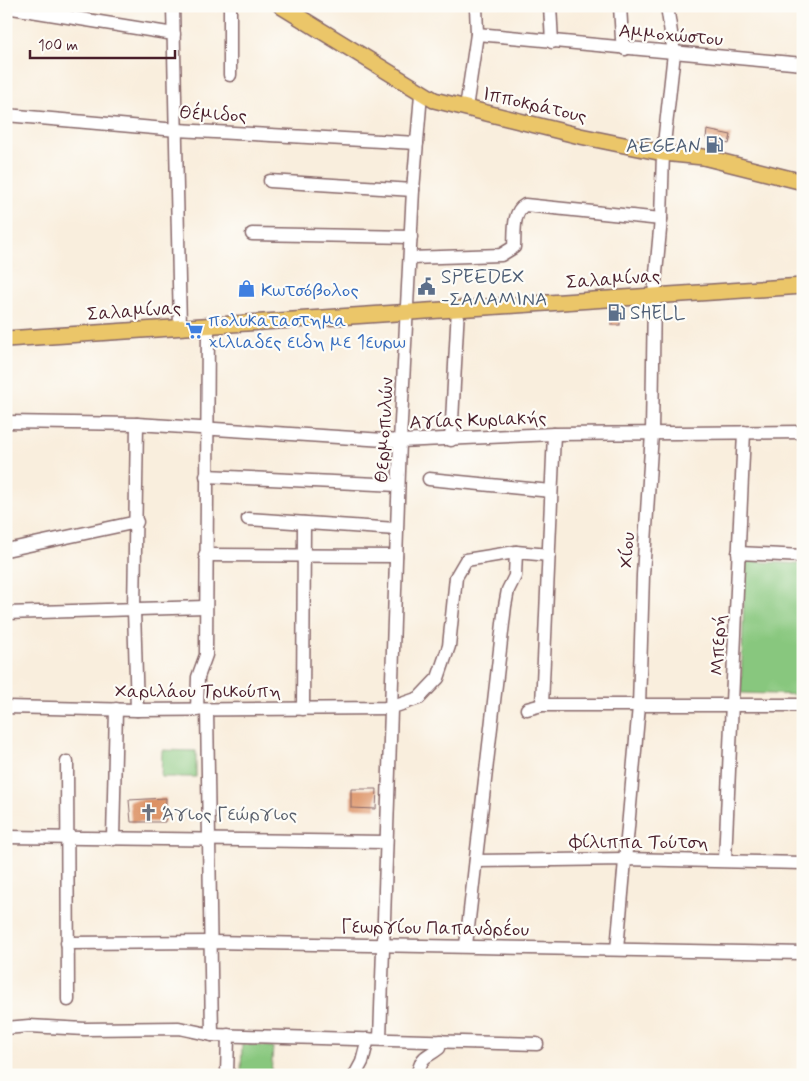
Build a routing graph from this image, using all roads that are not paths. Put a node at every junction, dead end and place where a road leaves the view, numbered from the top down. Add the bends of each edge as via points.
1 (174, 6) edge
2 (230, 6) edge
3 (281, 6) edge
4 (476, 6) edge
5 (550, 6) edge
6 (620, 6) edge
7 (667, 6) edge
8 (6, 8) edge
9 (174, 34) junction
10 (477, 34) junction
11 (552, 42) junction
12 (625, 49) junction
13 (674, 53) junction
14 (803, 64) edge
15 (230, 75) dead end
16 (422, 94) junction
17 (466, 108) junction
18 (6, 115) edge
19 (177, 130) junction
20 (417, 143) junction
21 (664, 153) junction
22 (270, 181) dead end
23 (803, 182) edge
24 (413, 190) junction
25 (661, 219) junction
26 (252, 234) dead end
27 (411, 237) junction
28 (410, 258) junction
29 (803, 286) edge
30 (654, 295) junction
31 (458, 308) junction
32 (408, 312) junction
33 (208, 325) junction
34 (180, 327) junction
35 (6, 339) edge
36 (6, 422) edge
37 (137, 424) junction
38 (208, 427) junction
39 (744, 432) junction
40 (803, 432) edge
41 (652, 433) junction
42 (554, 434) junction
43 (451, 440) junction
44 (400, 441) junction
45 (206, 476) junction
46 (429, 479) dead end
47 (398, 484) junction
48 (551, 490) junction
49 (248, 519) dead end
50 (137, 522) junction
51 (304, 523) junction
52 (396, 529) junction
53 (6, 550) edge
54 (516, 552) junction
55 (738, 553) junction
56 (206, 555) junction
57 (304, 555) junction
58 (549, 555) junction
59 (396, 556) junction
60 (803, 556) edge
61 (205, 607) junction
62 (134, 610) junction
63 (6, 613) edge
64 (542, 705) junction
65 (734, 705) junction
66 (803, 705) edge
67 (638, 706) junction
68 (6, 707) edge
69 (390, 708) junction
70 (116, 709) junction
71 (303, 709) junction
72 (527, 709) dead end
73 (138, 710) junction
74 (202, 710) junction
75 (67, 762) dead end
76 (6, 837) edge
77 (67, 838) junction
78 (114, 839) junction
79 (209, 840) junction
80 (386, 842) junction
81 (625, 859) junction
82 (726, 860) junction
83 (476, 861) junction
84 (803, 863) edge
85 (67, 942) junction
86 (212, 942) junction
87 (383, 944) junction
88 (466, 945) junction
89 (617, 949) junction
90 (803, 953) edge
91 (68, 1000) dead end
92 (6, 1028) edge
93 (212, 1035) junction
94 (228, 1035) junction
95 (374, 1039) junction
96 (441, 1041) junction
97 (537, 1044) dead end
98 (227, 1075) edge
99 (355, 1075) edge
100 (417, 1075) edge

1 - 9 street
2 - 15 street
3 - 16 main road, Ιπποκράτους
4 - 10 street
5 - 11 street
6 - 12 street
7 - 13 street, Χίου
8 - 9 street
9 - 19 street
10 - 11 street, Αμμοχώστου
10 - 17 street
11 - 12 street, Αμμοχώστου
12 - 13 street, Αμμοχώστου
13 - 14 street, Αμμοχώστου
13 - 21 street, Χίου
16 - 17 main road, Ιπποκράτους
16 - 20 street, Θερμοπυλών
17 - 21 main road, Ιπποκράτους
18 - 19 street, Θέμιδος
19 - 20 street, Θέμιδος
19 - 34 street
20 - 24 street, Θερμοπυλών
21 - 23 main road, Ιπποκράτους via 703,157
21 - 25 street, Χίου
22 - 24 street
24 - 27 street, Θερμοπυλών
25 - 28 street via 526,205 516,214 514,247 509,252 501,255
25 - 30 street, Χίου
26 - 27 street
27 - 28 street, Θερμοπυλών
28 - 32 street, Θερμοπυλών
29 - 30 main road, Σαλαμίνας
30 - 31 main road, Σαλαμίνας
30 - 41 street, Χίου
31 - 32 main road, Σαλαμίνας
31 - 43 street
32 - 33 main road, Σαλαμίνας
32 - 44 street, Θερμοπυλών
33 - 34 main road, Σαλαμίνας
33 - 38 street
34 - 35 main road, Σαλαμίνας
36 - 37 street, Αγίας Κυριακής
37 - 38 street, Αγίας Κυριακής
37 - 50 street
38 - 44 street, Αγίας Κυριακής
38 - 45 street
39 - 40 street, Αγίας Κυριακής
39 - 41 street, Αγίας Κυριακής
39 - 55 street, Μπερή
41 - 42 street, Αγίας Κυριακής
41 - 67 street, Χίου
42 - 43 street, Αγίας Κυριακής
42 - 48 street
43 - 44 street, Αγίας Κυριακής
44 - 47 street, Θερμοπυλών
45 - 47 street
45 - 56 street
46 - 48 street
47 - 52 street, Θερμοπυλών
48 - 58 street
49 - 51 street
50 - 53 street
50 - 62 street
51 - 52 street
51 - 57 street
52 - 59 street, Θερμοπυλών
54 - 58 street, Χαριλάου Τρικούπη
54 - 69 street, Χαριλάου Τρικούπη via 466,560 456,576 449,646 438,678 420,698
54 - 83 street via 515,576 505,606
55 - 60 street
55 - 65 street, Μπερή
56 - 57 street
56 - 61 street
57 - 59 street
57 - 71 street
58 - 64 street
59 - 69 street, Θερμοπυλών
61 - 62 street
61 - 74 street via 206,655 198,677
62 - 63 street
62 - 73 street
64 - 67 street
64 - 72 street
65 - 66 street
65 - 67 street
65 - 82 street, Μπερή
67 - 81 street, Χίου
68 - 70 street, Χαριλάου Τρικούπη
69 - 71 street, Χαριλάου Τρικούπη
69 - 80 street, Θερμοπυλών
70 - 73 street, Χαριλάου Τρικούπη
70 - 78 street
71 - 74 street, Χαριλάου Τρικούπη
73 - 74 street, Χαριλάου Τρικούπη
74 - 79 street
75 - 77 street
76 - 77 street
77 - 78 street
77 - 85 street
78 - 79 street
79 - 80 street
79 - 86 street
80 - 87 street, Θερμοπυλών
81 - 82 street, Φίλιππα Τούτση
81 - 83 street, Φίλιππα Τούτση
81 - 89 street, Χίου
82 - 84 street, Φίλιππα Τούτση
83 - 88 street
85 - 86 street, Γεωργίου Παπανδρέου
85 - 91 street
86 - 87 street, Γεωργίου Παπανδρέου
86 - 93 street
87 - 88 street, Γεωργίου Παπανδρέου
87 - 95 street, Θερμοπυλών
88 - 89 street, Γεωργίου Παπανδρέου
89 - 90 street, Γεωργίου Παπανδρέου
92 - 93 street via 179,1028
93 - 94 street
94 - 95 street
94 - 98 street
95 - 96 street
95 - 99 street, Θερμοπυλών
96 - 97 street
96 - 100 street via 439,1048 421,1060

